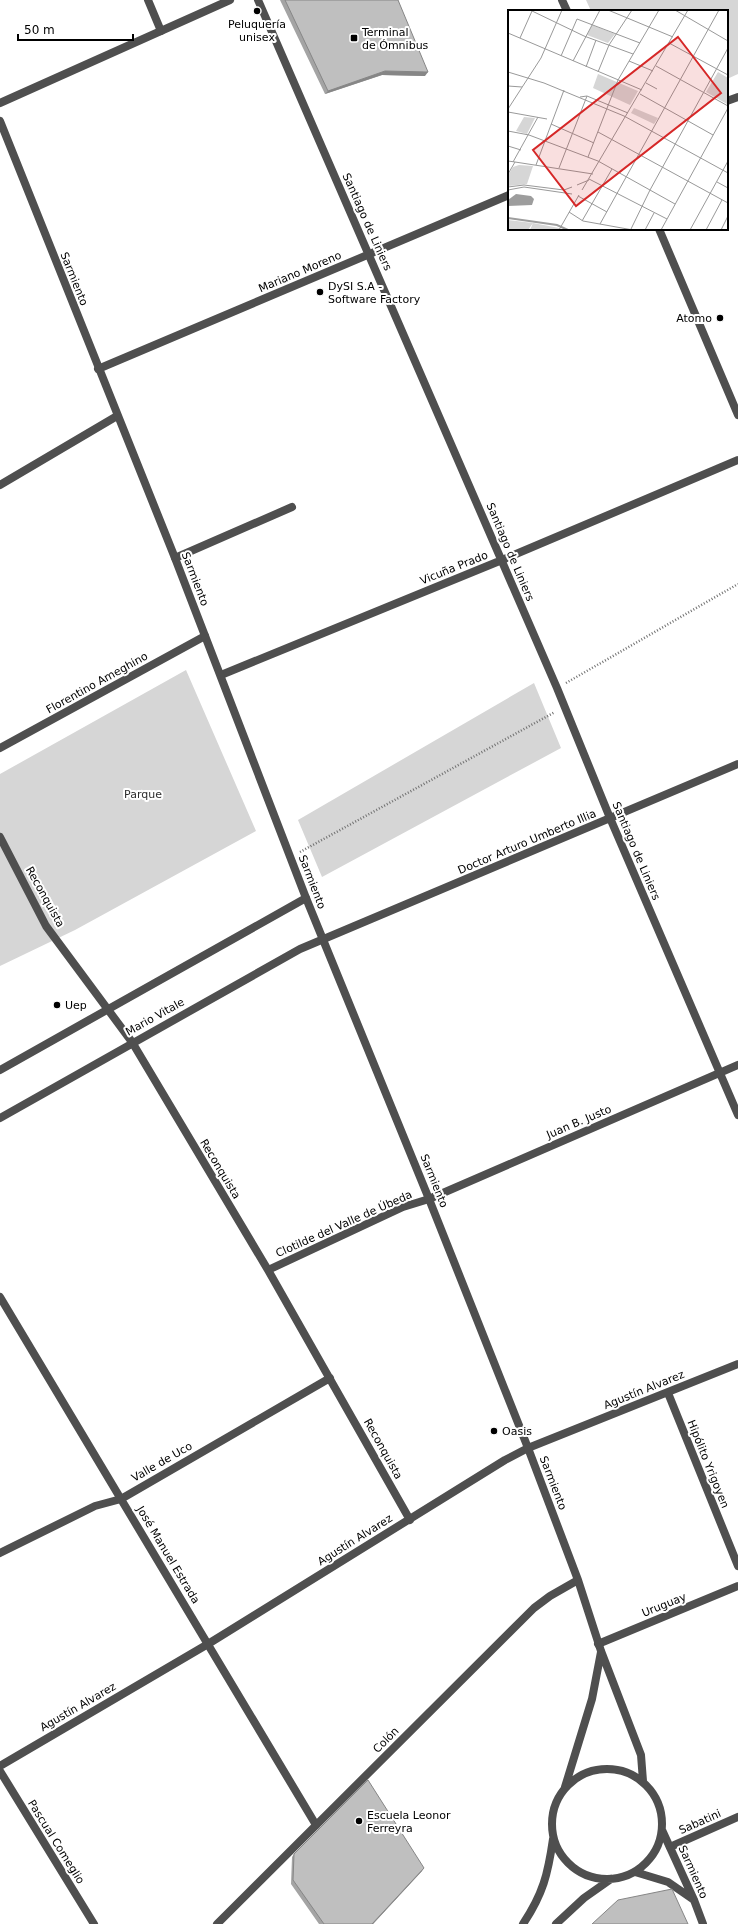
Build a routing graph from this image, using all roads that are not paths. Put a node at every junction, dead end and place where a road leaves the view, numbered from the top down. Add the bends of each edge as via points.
1 (148, 0) edge
2 (230, 0) edge
3 (258, 0) edge
4 (562, 0) edge
5 (567, 10) edge
6 (161, 31) junction
7 (738, 97) edge
8 (728, 102) edge
9 (0, 103) edge
10 (0, 121) edge
11 (508, 194) edge
12 (660, 230) edge
13 (370, 255) junction
14 (98, 368) junction
15 (738, 415) edge
16 (117, 416) junction
17 (738, 460) edge
18 (0, 485) edge
19 (292, 507) dead end
20 (175, 558) junction
21 (502, 560) junction
22 (205, 636) junction
23 (220, 675) junction
24 (0, 748) edge
25 (738, 764) edge
26 (610, 818) junction
27 (0, 837) edge
28 (306, 898) junction
29 (324, 940) junction
30 (108, 1008) junction
31 (132, 1042) junction
32 (738, 1066) edge
33 (0, 1070) edge
34 (720, 1073) junction
35 (738, 1115) edge
36 (0, 1118) edge
37 (429, 1199) junction
38 (268, 1270) junction
39 (0, 1297) edge
40 (738, 1364) edge
41 (330, 1378) junction
42 (668, 1393) junction
43 (528, 1448) junction
44 (121, 1499) junction
45 (410, 1520) junction
46 (0, 1553) edge
47 (738, 1566) edge
48 (578, 1580) junction
49 (738, 1586) edge
50 (208, 1644) junction
51 (600, 1647) junction
52 (0, 1766) edge
53 (0, 1771) edge
54 (643, 1781) junction
55 (564, 1789) junction
56 (738, 1817) edge
57 (316, 1825) junction
58 (662, 1830) junction
59 (553, 1838) junction
60 (670, 1847) junction
61 (635, 1872) junction
62 (611, 1879) junction
63 (694, 1900) junction
64 (94, 1924) edge
65 (217, 1924) edge
66 (523, 1924) edge
67 (556, 1924) edge
68 (703, 1924) edge

1 - 6 street
2 - 6 street
3 - 13 street, Santiago de Liniers
4 - 5 street
6 - 9 street
7 - 8 street
10 - 14 street, Sarmiento
11 - 13 street, Mariano Moreno
12 - 15 street
13 - 14 street, Mariano Moreno
13 - 21 street, Santiago de Liniers
14 - 16 street, Sarmiento
16 - 18 street
16 - 20 street, Sarmiento
17 - 21 street, Vicuña Prado
19 - 20 street
20 - 22 street, Sarmiento
21 - 23 street, Vicuña Prado
21 - 26 street, Santiago de Liniers
22 - 23 street, Sarmiento
22 - 24 street, Florentino Ameghino
23 - 28 street, Sarmiento
25 - 26 street, Doctor Arturo Umberto Illia
26 - 29 street, Doctor Arturo Umberto Illia
26 - 34 street, Santiago de Liniers
27 - 30 street, Reconquista via 46,926
28 - 29 street, Sarmiento
28 - 30 street
29 - 31 street, Mario Vitale via 300,949
29 - 37 street, Sarmiento
30 - 31 street, Reconquista
30 - 33 street
31 - 36 street, Mario Vitale
31 - 38 street, Reconquista
32 - 34 street, Juan B. Justo
34 - 35 street, Santiago de Liniers
34 - 37 street, Juan B. Justo
37 - 38 street, Clotilde del Valle de Úbeda via 403,1207
37 - 43 street, Sarmiento
38 - 41 street, Reconquista
39 - 44 street, José Manuel Estrada
40 - 42 street, Agustín Alvarez
41 - 44 street, Valle de Uco
41 - 45 street, Reconquista
42 - 43 street, Agustín Alvarez
42 - 47 street, Hipólito Yrigoyen
43 - 45 street, Agustín Alvarez
43 - 48 street, Sarmiento
44 - 46 street, Valle de Uco via 95,1506
44 - 50 street, José Manuel Estrada
45 - 50 street, Agustín Alvarez
48 - 51 street, Sarmiento
48 - 57 street, Colón via 534,1608
49 - 51 street, Uruguay
50 - 52 street, Agustín Alvarez
50 - 57 street, José Manuel Estrada
51 - 54 street, Sarmiento via 641,1755
51 - 55 street, Sarmiento via 592,1699
53 - 64 street, Pascual Comeglio
54 - 55 street via 628,1772 611,1768 599,1769 577,1777
54 - 58 street via 654,1793 660,1807
55 - 59 street via 555,1804
56 - 60 street, Sabatini
57 - 65 street, Colón
58 - 60 street, Sarmiento
58 - 61 street via 654,1854
59 - 62 street via 559,1852 581,1873
59 - 66 street via 544,1888
60 - 63 street, Sarmiento
61 - 62 street
61 - 63 street via 668,1882
62 - 67 street via 584,1898
63 - 68 street, Sarmiento

